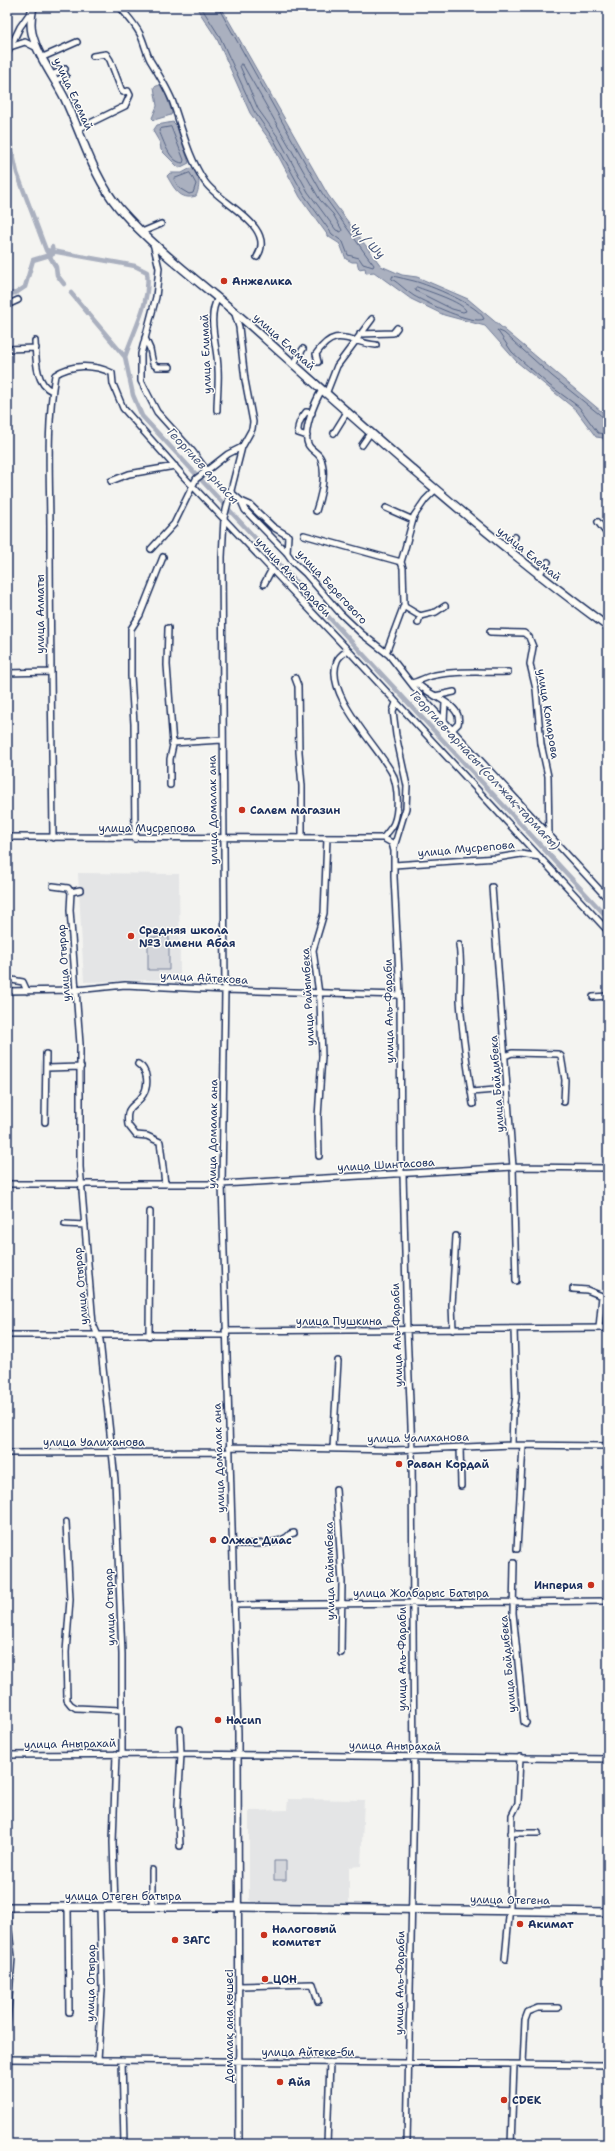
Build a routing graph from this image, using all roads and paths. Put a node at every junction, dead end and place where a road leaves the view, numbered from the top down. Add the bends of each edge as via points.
1 (120, 7) edge
2 (32, 9) edge
3 (77, 42) dead end
4 (10, 48) junction
5 (38, 48) junction
6 (7, 54) edge
7 (92, 56) dead end
8 (43, 57) junction
9 (65, 69) dead end
10 (66, 76) dead end
11 (54, 78) junction
12 (78, 129) junction
13 (161, 224) dead end
14 (142, 232) junction
15 (153, 243) junction
16 (257, 257) dead end
17 (218, 298) junction
18 (18, 300) dead end
19 (7, 304) edge
20 (235, 314) junction
21 (372, 319) dead end
22 (397, 328) dead end
23 (360, 334) junction
24 (145, 338) junction
25 (35, 341) dead end
26 (355, 341) junction
27 (376, 345) dead end
28 (36, 348) junction
29 (7, 349) edge
30 (303, 349) dead end
31 (318, 362) dead end
32 (293, 366) junction
33 (170, 367) dead end
34 (52, 391) junction
35 (324, 392) junction
36 (216, 410) dead end
37 (347, 412) junction
38 (312, 413) junction
39 (371, 432) junction
40 (334, 433) dead end
41 (306, 436) junction
42 (362, 445) dead end
43 (242, 447) junction
44 (175, 466) junction
45 (206, 471) junction
46 (111, 481) dead end
47 (194, 486) junction
48 (436, 489) junction
49 (232, 493) junction
50 (241, 501) junction
51 (386, 508) dead end
52 (316, 511) dead end
53 (225, 516) junction
54 (413, 520) junction
55 (598, 522) dead end
56 (304, 535) dead end
57 (608, 535) edge
58 (515, 538) dead end
59 (151, 549) dead end
60 (506, 549) junction
61 (287, 553) junction
62 (163, 557) dead end
63 (401, 562) junction
64 (548, 562) dead end
65 (272, 569) junction
66 (538, 576) junction
67 (264, 584) dead end
68 (404, 605) junction
69 (445, 606) dead end
70 (420, 616) junction
71 (418, 623) dead end
72 (608, 627) edge
73 (168, 628) dead end
74 (490, 632) dead end
75 (348, 650) junction
76 (386, 652) junction
77 (50, 672) junction
78 (508, 672) dead end
79 (7, 673) edge
80 (295, 678) dead end
81 (413, 682) junction
82 (454, 692) dead end
83 (434, 696) junction
84 (396, 703) junction
85 (446, 703) junction
86 (444, 722) junction
87 (452, 730) junction
88 (222, 740) junction
89 (172, 743) junction
90 (170, 785) dead end
91 (549, 836) junction
92 (7, 837) edge
93 (53, 838) junction
94 (222, 838) junction
95 (302, 838) junction
96 (327, 838) junction
97 (383, 838) junction
98 (135, 839) junction
99 (394, 847) junction
100 (540, 857) junction
101 (394, 865) junction
102 (53, 886) dead end
103 (492, 887) dead end
104 (80, 890) dead end
105 (70, 892) junction
106 (606, 898) edge
107 (608, 930) edge
108 (459, 945) dead end
109 (12, 980) dead end
110 (76, 990) junction
111 (225, 990) junction
112 (7, 991) edge
113 (27, 991) junction
114 (319, 992) junction
115 (400, 995) junction
116 (608, 996) edge
117 (593, 997) dead end
118 (46, 1054) dead end
119 (505, 1056) junction
120 (138, 1064) dead end
121 (81, 1067) junction
122 (46, 1068) junction
123 (507, 1089) junction
124 (471, 1092) junction
125 (564, 1102) dead end
126 (473, 1104) dead end
127 (45, 1122) dead end
128 (319, 1156) dead end
129 (513, 1167) junction
130 (608, 1168) edge
131 (402, 1174) junction
132 (7, 1184) edge
133 (81, 1184) junction
134 (165, 1184) junction
135 (222, 1184) junction
136 (150, 1212) dead end
137 (65, 1224) dead end
138 (85, 1225) junction
139 (456, 1236) dead end
140 (516, 1281) dead end
141 (573, 1289) dead end
142 (600, 1328) junction
143 (608, 1328) edge
144 (514, 1329) junction
145 (406, 1330) junction
146 (453, 1330) junction
147 (225, 1333) junction
148 (7, 1335) edge
149 (100, 1336) junction
150 (149, 1336) junction
151 (338, 1361) dead end
152 (512, 1445) junction
153 (523, 1446) junction
154 (608, 1446) edge
155 (460, 1447) junction
156 (333, 1448) junction
157 (229, 1450) junction
158 (412, 1450) junction
159 (112, 1452) junction
160 (7, 1453) edge
161 (461, 1486) dead end
162 (336, 1489) dead end
163 (66, 1522) dead end
164 (294, 1533) dead end
165 (232, 1544) junction
166 (517, 1549) dead end
167 (514, 1563) dead end
168 (608, 1600) edge
169 (514, 1602) junction
170 (342, 1603) junction
171 (412, 1604) junction
172 (234, 1605) junction
173 (341, 1653) dead end
174 (121, 1710) junction
175 (526, 1722) dead end
176 (180, 1729) dead end
177 (116, 1754) junction
178 (122, 1754) junction
179 (181, 1754) junction
180 (238, 1754) junction
181 (7, 1755) edge
182 (413, 1756) junction
183 (520, 1757) junction
184 (608, 1759) edge
185 (512, 1833) junction
186 (538, 1833) dead end
187 (180, 1846) dead end
188 (152, 1870) dead end
189 (7, 1907) edge
190 (68, 1907) junction
191 (100, 1907) junction
192 (115, 1907) junction
193 (152, 1907) junction
194 (239, 1907) junction
195 (411, 1911) junction
196 (510, 1911) junction
197 (608, 1912) edge
198 (7, 1913) edge
199 (505, 1959) dead end
200 (239, 1986) junction
201 (318, 2000) dead end
202 (558, 2008) dead end
203 (69, 2012) dead end
204 (7, 2024) edge
205 (7, 2059) edge
206 (98, 2060) junction
207 (122, 2060) junction
208 (239, 2061) junction
209 (330, 2062) junction
210 (409, 2062) junction
211 (514, 2064) junction
212 (523, 2064) junction
213 (608, 2065) edge
214 (124, 2144) edge
215 (239, 2144) edge
216 (327, 2144) edge
217 (407, 2144) edge
218 (511, 2144) edge

1 - 16 street via 139,32 172,100 189,151 205,182 214,193 258,229 262,240 261,251
2 - 4 street
2 - 5 street, улица Елемай via 32,34
3 - 8 street
4 - 5 street via 25,42
4 - 6 street
5 - 8 street, улица Елемай
7 - 12 street via 106,54 121,89 123,92 128,91 130,95 125,106
8 - 11 street, улица Елемай
9 - 11 street
10 - 11 street
11 - 12 street, улица Елемай
12 - 14 street, улица Елемай via 108,193
13 - 14 street
14 - 15 street, улица Елемай
15 - 17 street, улица Елемай
15 - 24 street via 159,268 156,297
17 - 20 street, улица Елемай
17 - 36 street, улица Елимай via 213,314 218,368
18 - 19 street
20 - 32 street, улица Елемай
20 - 43 street via 253,422
21 - 23 street
22 - 23 street via 394,333
23 - 26 street
24 - 33 street via 153,364 157,367
24 - 45 street via 141,381 144,389 157,412 193,452
25 - 28 street
26 - 27 street
26 - 31 street via 345,336 335,336 316,354
26 - 35 street via 337,366
28 - 29 street
28 - 34 street via 42,384
30 - 32 street
32 - 35 street, улица Елемай
34 - 44 street, улица Алматы via 55,375 72,367 93,367 112,373 113,384 123,408
34 - 77 street, улица Алматы via 48,464
35 - 37 street, улица Елемай
35 - 38 street
37 - 39 street, улица Елемай
37 - 40 street
38 - 41 street
38 - 41 street via 306,412 297,431
39 - 42 street
39 - 48 street, улица Елемай
41 - 52 street via 309,446 319,455 322,466 322,492
43 - 45 street
43 - 49 street
44 - 46 street via 129,474
44 - 47 street, улица Алматы
45 - 47 street via 196,479
47 - 53 street, улица Алматы
47 - 59 street via 174,524
48 - 54 street via 418,509
48 - 60 street, улица Елемай
49 - 50 street, улица Берегового
49 - 53 street, улица Домалак ана
50 - 61 street, улица Берегового via 245,510
50 - 61 street, улица Берегового via 250,505 273,527 289,535
51 - 54 street
53 - 65 street, улица Аль-Фараби
53 - 88 street, улица Домалак ана via 222,557
54 - 63 street
55 - 57 street
56 - 63 street
58 - 60 street
60 - 66 street, улица Елемай
61 - 76 street, улица Берегового via 340,613
62 - 98 street via 140,614 131,629
63 - 68 street
64 - 66 street
65 - 67 street
65 - 75 street, улица Аль-Фараби
66 - 72 street, улица Елемай
68 - 70 street
68 - 76 street
69 - 70 street via 436,612
70 - 71 street
73 - 89 street via 167,666
74 - 91 street, улица Комарова via 524,633 529,637 533,647 530,664 548,776
75 - 84 street, улица Аль-Фараби
75 - 97 street via 336,664 339,690 348,711 393,775 396,791 394,824
76 - 81 street, улица Берегового
77 - 79 street
77 - 93 street, улица Алматы
78 - 81 street via 456,673 430,676
80 - 95 street via 298,686
81 - 83 street
81 - 86 street, улица Берегового
82 - 83 street
83 - 85 street
84 - 99 street, улица Аль-Фараби via 393,712 396,735 407,786 406,808
84 - 100 street
85 - 86 street
85 - 87 street via 453,708 460,720
86 - 87 street, улица Берегового
87 - 91 street, улица Берегового
88 - 89 street
88 - 94 street, улица Домалак ана
89 - 90 street
91 - 106 street, улица Берегового
92 - 93 street, улица Мусрепова
93 - 98 street, улица Мусрепова
94 - 95 street, улица Мусрепова
94 - 98 street, улица Мусрепова
94 - 111 street, улица Домалак ана
95 - 96 street, улица Мусрепова
96 - 97 street, улица Мусрепова
96 - 114 street, улица Райымбека via 324,913 313,950
97 - 99 street via 388,839
99 - 101 street, улица Аль-Фараби
100 - 101 street, улица Мусрепова via 521,854 491,859
100 - 107 street
101 - 115 street, улица Аль-Фараби
102 - 105 street via 68,888
103 - 119 street, улица Байдибека
104 - 105 street
105 - 110 street, улица Отырар
108 - 124 street via 462,975 460,1002
109 - 113 street via 22,982
110 - 111 street, улица Айтекова via 125,985
110 - 113 street, улица Айтекова
110 - 121 street, улица Отырар
111 - 114 street, улица Айтекова
111 - 135 street, улица Домалак ана
112 - 113 street, улица Айтекова
114 - 115 street, улица Айтекова
114 - 128 street, улица Райымбека via 322,1056 318,1116
115 - 131 street, улица Аль-Фараби
116 - 117 street
118 - 122 street
119 - 123 street, улица Байдибека
119 - 125 street via 518,1053 562,1056
120 - 134 street via 147,1076 143,1095 129,1109 128,1125 136,1134 160,1142
121 - 122 street
121 - 133 street, улица Отырар
122 - 127 street
123 - 124 street
123 - 129 street, улица Байдибека
124 - 126 street
129 - 130 street, улица Шинтасова
129 - 131 street, улица Шинтасова
129 - 140 street, улица Байдибека
131 - 135 street, улица Шинтасова
131 - 145 street, улица Аль-Фараби
132 - 133 street, улица Шинтасова
133 - 134 street, улица Шинтасова
133 - 138 street, улица Отырар
134 - 135 street, улица Шинтасова
135 - 147 street, улица Домалак ана
136 - 150 street
137 - 138 street
138 - 149 street, улица Отырар via 94,1324
139 - 146 street
141 - 142 street via 587,1290 602,1296
142 - 143 street, улица Пушкина
142 - 144 street, улица Пушкина
144 - 146 street, улица Пушкина
144 - 152 street via 516,1397
145 - 146 street, улица Пушкина
145 - 147 street, улица Пушкина
145 - 158 street, улица Аль-Фараби
147 - 150 street, улица Пушкина
147 - 157 street, улица Домалак ана
148 - 149 street, улица Пушкина
149 - 150 street, улица Пушкина
149 - 159 street, улица Отырар
151 - 156 street
152 - 153 street, улица Уалиханова
152 - 155 street, улица Уалиханова
153 - 154 street, улица Уалиханова
153 - 166 street
155 - 158 street, улица Уалиханова
155 - 161 street
156 - 157 street, улица Уалиханова
156 - 158 street, улица Уалиханова
157 - 159 street, улица Уалиханова
157 - 165 street, улица Домалак ана
158 - 171 street, улица Аль-Фараби
159 - 160 street, улица Уалиханова
159 - 174 street, улица Отырар via 122,1647
162 - 170 street, улица Райымбека
163 - 174 street via 70,1600 66,1652 67,1700 76,1708
164 - 165 street via 278,1542
165 - 172 street, улица Домалак ана
167 - 169 street, улица Байдибека
168 - 169 street, улица Жолбарыс Батыра
169 - 171 street, улица Жолбарыс Батыра
169 - 175 street, улица Байдибека via 513,1618
170 - 171 street, улица Жолбарыс Батыра
170 - 172 street, улица Жолбарыс Батыра
170 - 173 street, улица Райымбека
171 - 182 street, улица Аль-Фараби
172 - 180 street, улица Домалак ана
174 - 178 street, улица Отырар
176 - 179 street
177 - 178 street, улица Анырахай
177 - 181 street, улица Анырахай
177 - 192 street via 113,1842
178 - 179 street, улица Анырахай
179 - 180 street, улица Анырахай
179 - 187 street via 178,1806
180 - 182 street, улица Анырахай
180 - 194 street, Домалақ ана көшесі
182 - 183 street, улица Анырахай
182 - 195 street, улица Аль-Фараби
183 - 184 street, улица Анырахай
183 - 185 street via 518,1803 512,1815
185 - 186 street
185 - 196 street
188 - 193 street
189 - 190 street, улица Отеген батыра
190 - 191 street, улица Отеген батыра
190 - 203 street
191 - 192 street, улица Отеген батыра
191 - 206 street, улица Отырар via 102,1989
192 - 193 street, улица Отеген батыра
193 - 194 street, улица Отеген батыра
194 - 195 street, улица Отеген батыра
194 - 200 street, Домалақ ана көшесі
195 - 196 street, улица Отегена
195 - 210 street, улица Аль-Фараби
196 - 197 street, улица Отегена
196 - 199 street
198 - 204 street via 12,1957
200 - 201 street via 313,1984
200 - 208 street, Домалақ ана көшесі
202 - 212 street via 538,2008 528,2012 525,2020
205 - 206 street, улица Айтеке-би
206 - 207 street, улица Айтеке-би
207 - 208 street, улица Айтеке-би
207 - 214 street
208 - 209 street, улица Айтеке-би
208 - 215 street, Домалақ ана көшесі
209 - 210 street, улица Айтеке-би
209 - 216 street
210 - 211 street, улица Айтеке-би
210 - 217 street, улица Аль-Фараби
211 - 212 street, улица Айтеке-би
211 - 218 street
212 - 213 street, улица Айтеке-би

